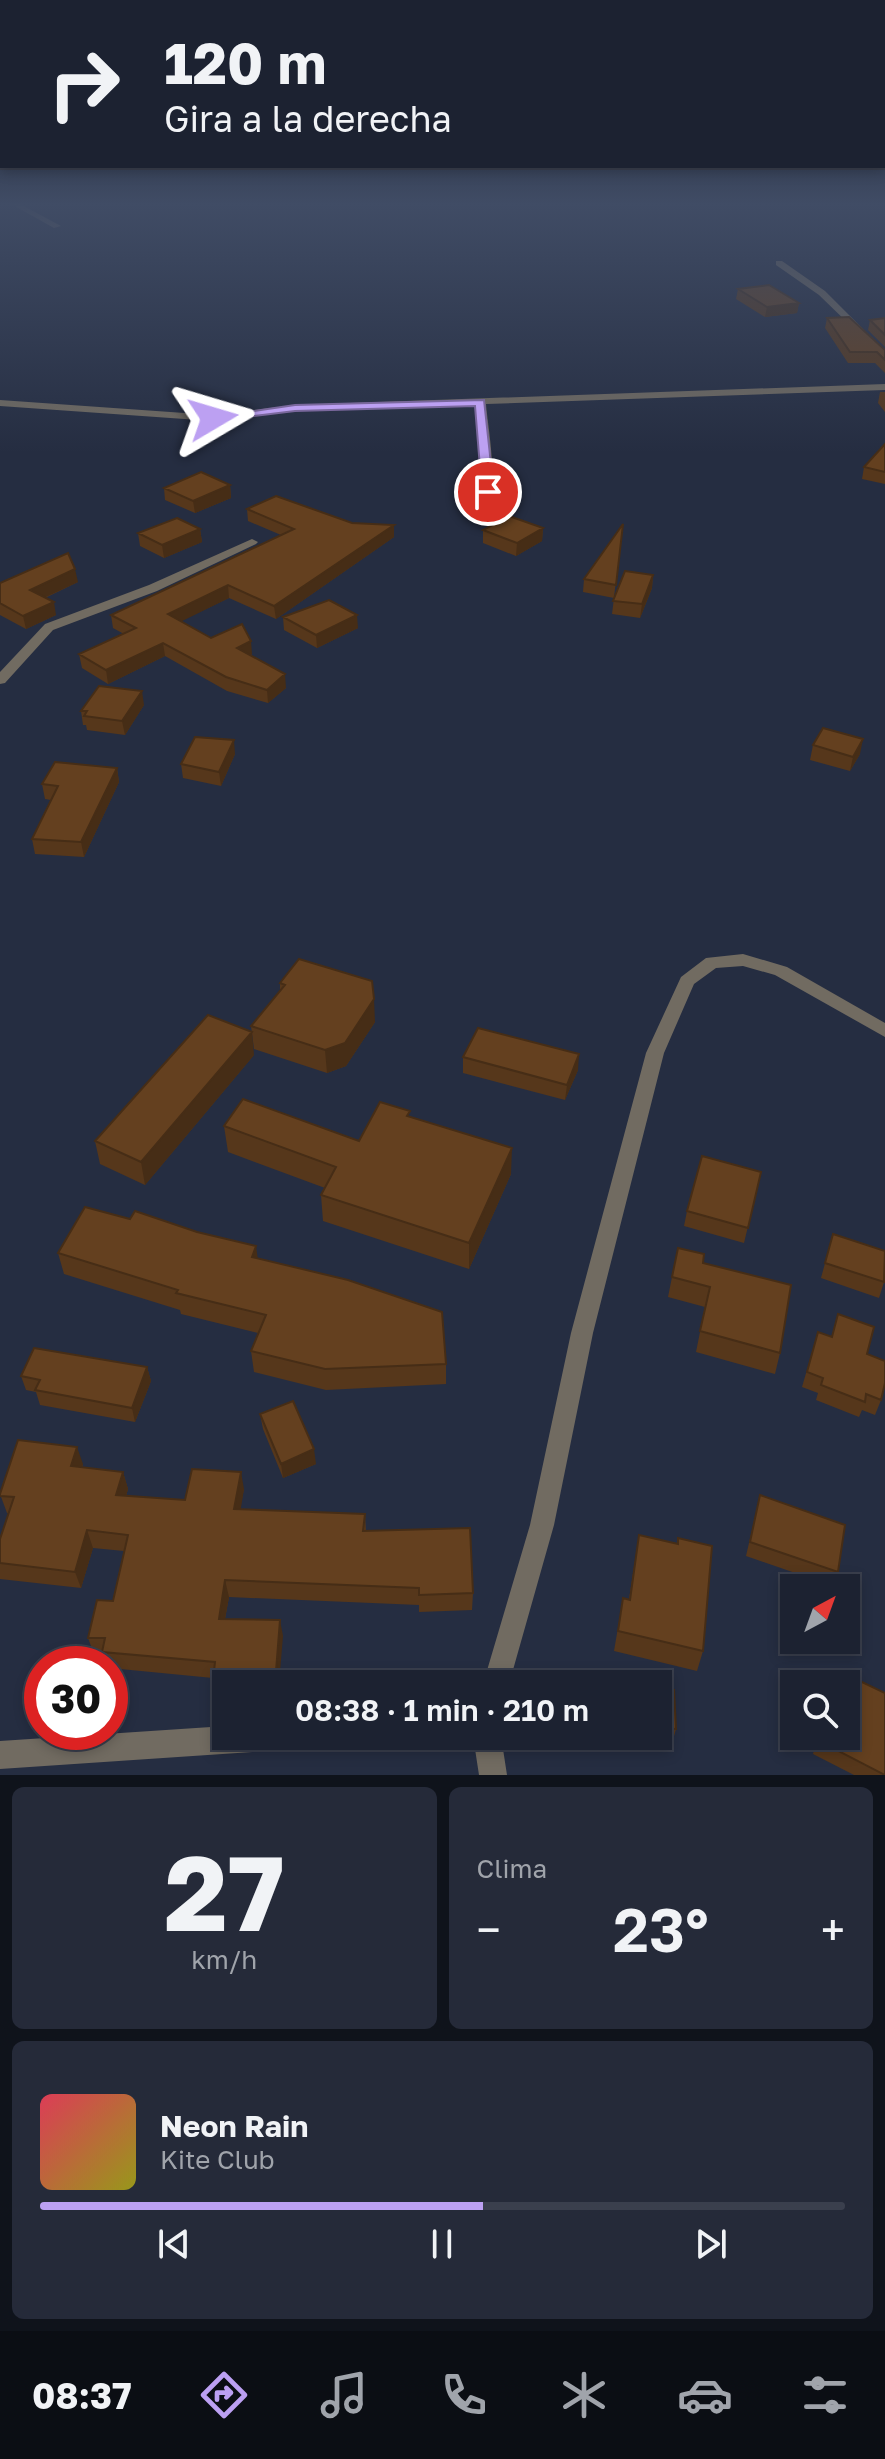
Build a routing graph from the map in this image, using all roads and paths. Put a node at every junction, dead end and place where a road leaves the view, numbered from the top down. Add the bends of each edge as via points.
1 (813, 287) edge
2 (885, 356) edge
3 (885, 387) edge
4 (481, 402) junction
5 (0, 403) edge
6 (479, 515) dead end
7 (252, 542) dead end
8 (0, 680) edge
9 (885, 1031) edge
10 (500, 1670) edge
11 (212, 1741) edge
12 (489, 1750) edge
13 (0, 1755) edge
14 (493, 1775) edge

1 - 2 street
3 - 4 street
4 - 5 street via 295,408 213,418
4 - 6 street via 488,492
7 - 8 street via 153,588 49,627
9 - 10 street via 781,971 743,960 712,962 687,981 655,1053 582,1333 542,1525
11 - 13 street
12 - 14 street

